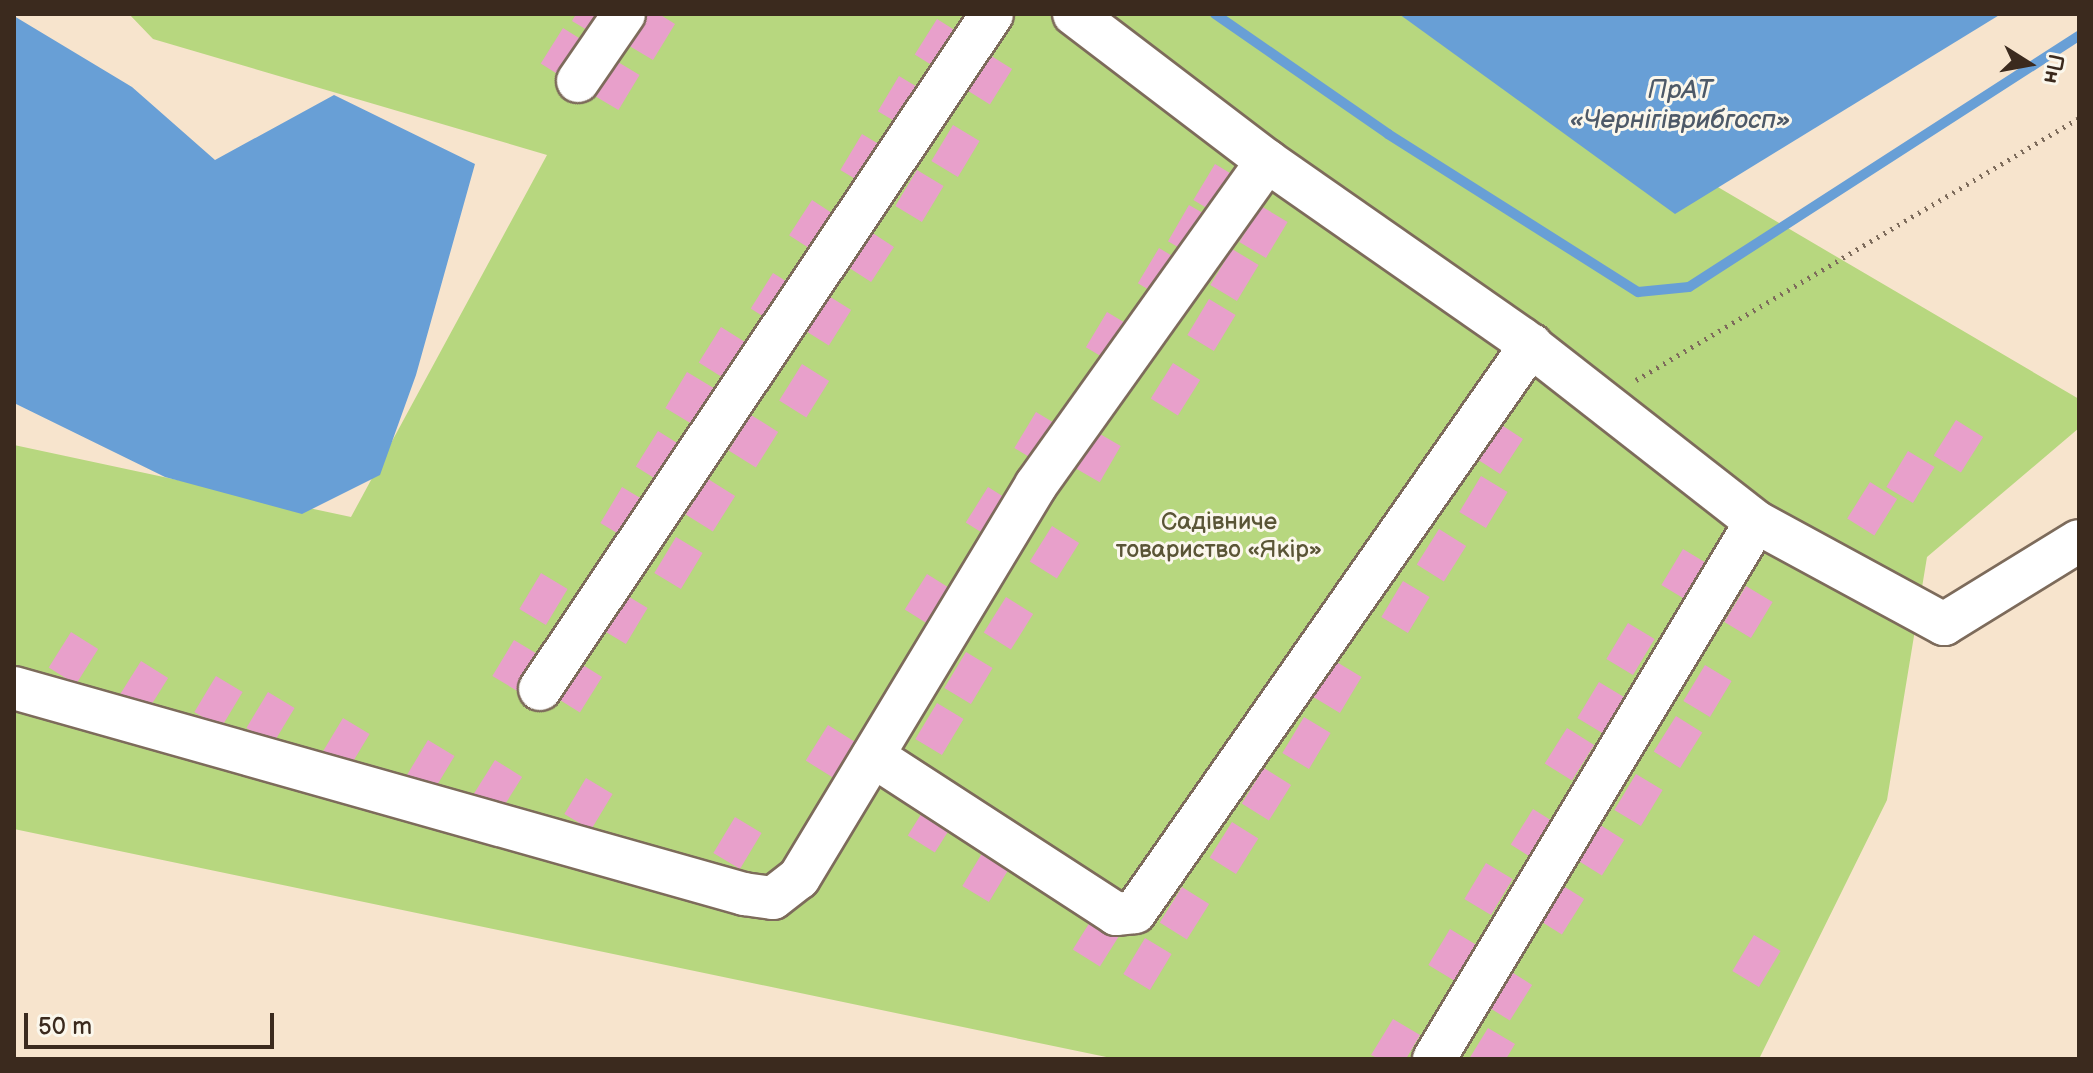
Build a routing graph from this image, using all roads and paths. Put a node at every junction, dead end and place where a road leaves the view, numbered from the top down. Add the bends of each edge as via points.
1 (624, 14) edge
2 (992, 14) edge
3 (1074, 14) edge
4 (578, 81) dead end
5 (2079, 118) edge
6 (1267, 161) junction
7 (1531, 345) junction
8 (1603, 400) junction
9 (1756, 522) junction
10 (2079, 541) edge
11 (14, 688) edge
12 (540, 689) dead end
13 (873, 756) junction
14 (1434, 1059) edge

1 - 4 street
2 - 12 street
3 - 6 street
5 - 8 path
6 - 7 street
6 - 13 street via 1036,485
7 - 8 street
7 - 13 street via 1135,912 1116,914
8 - 9 street
9 - 10 street via 1944,624
9 - 14 street
11 - 13 street via 773,898 799,878

